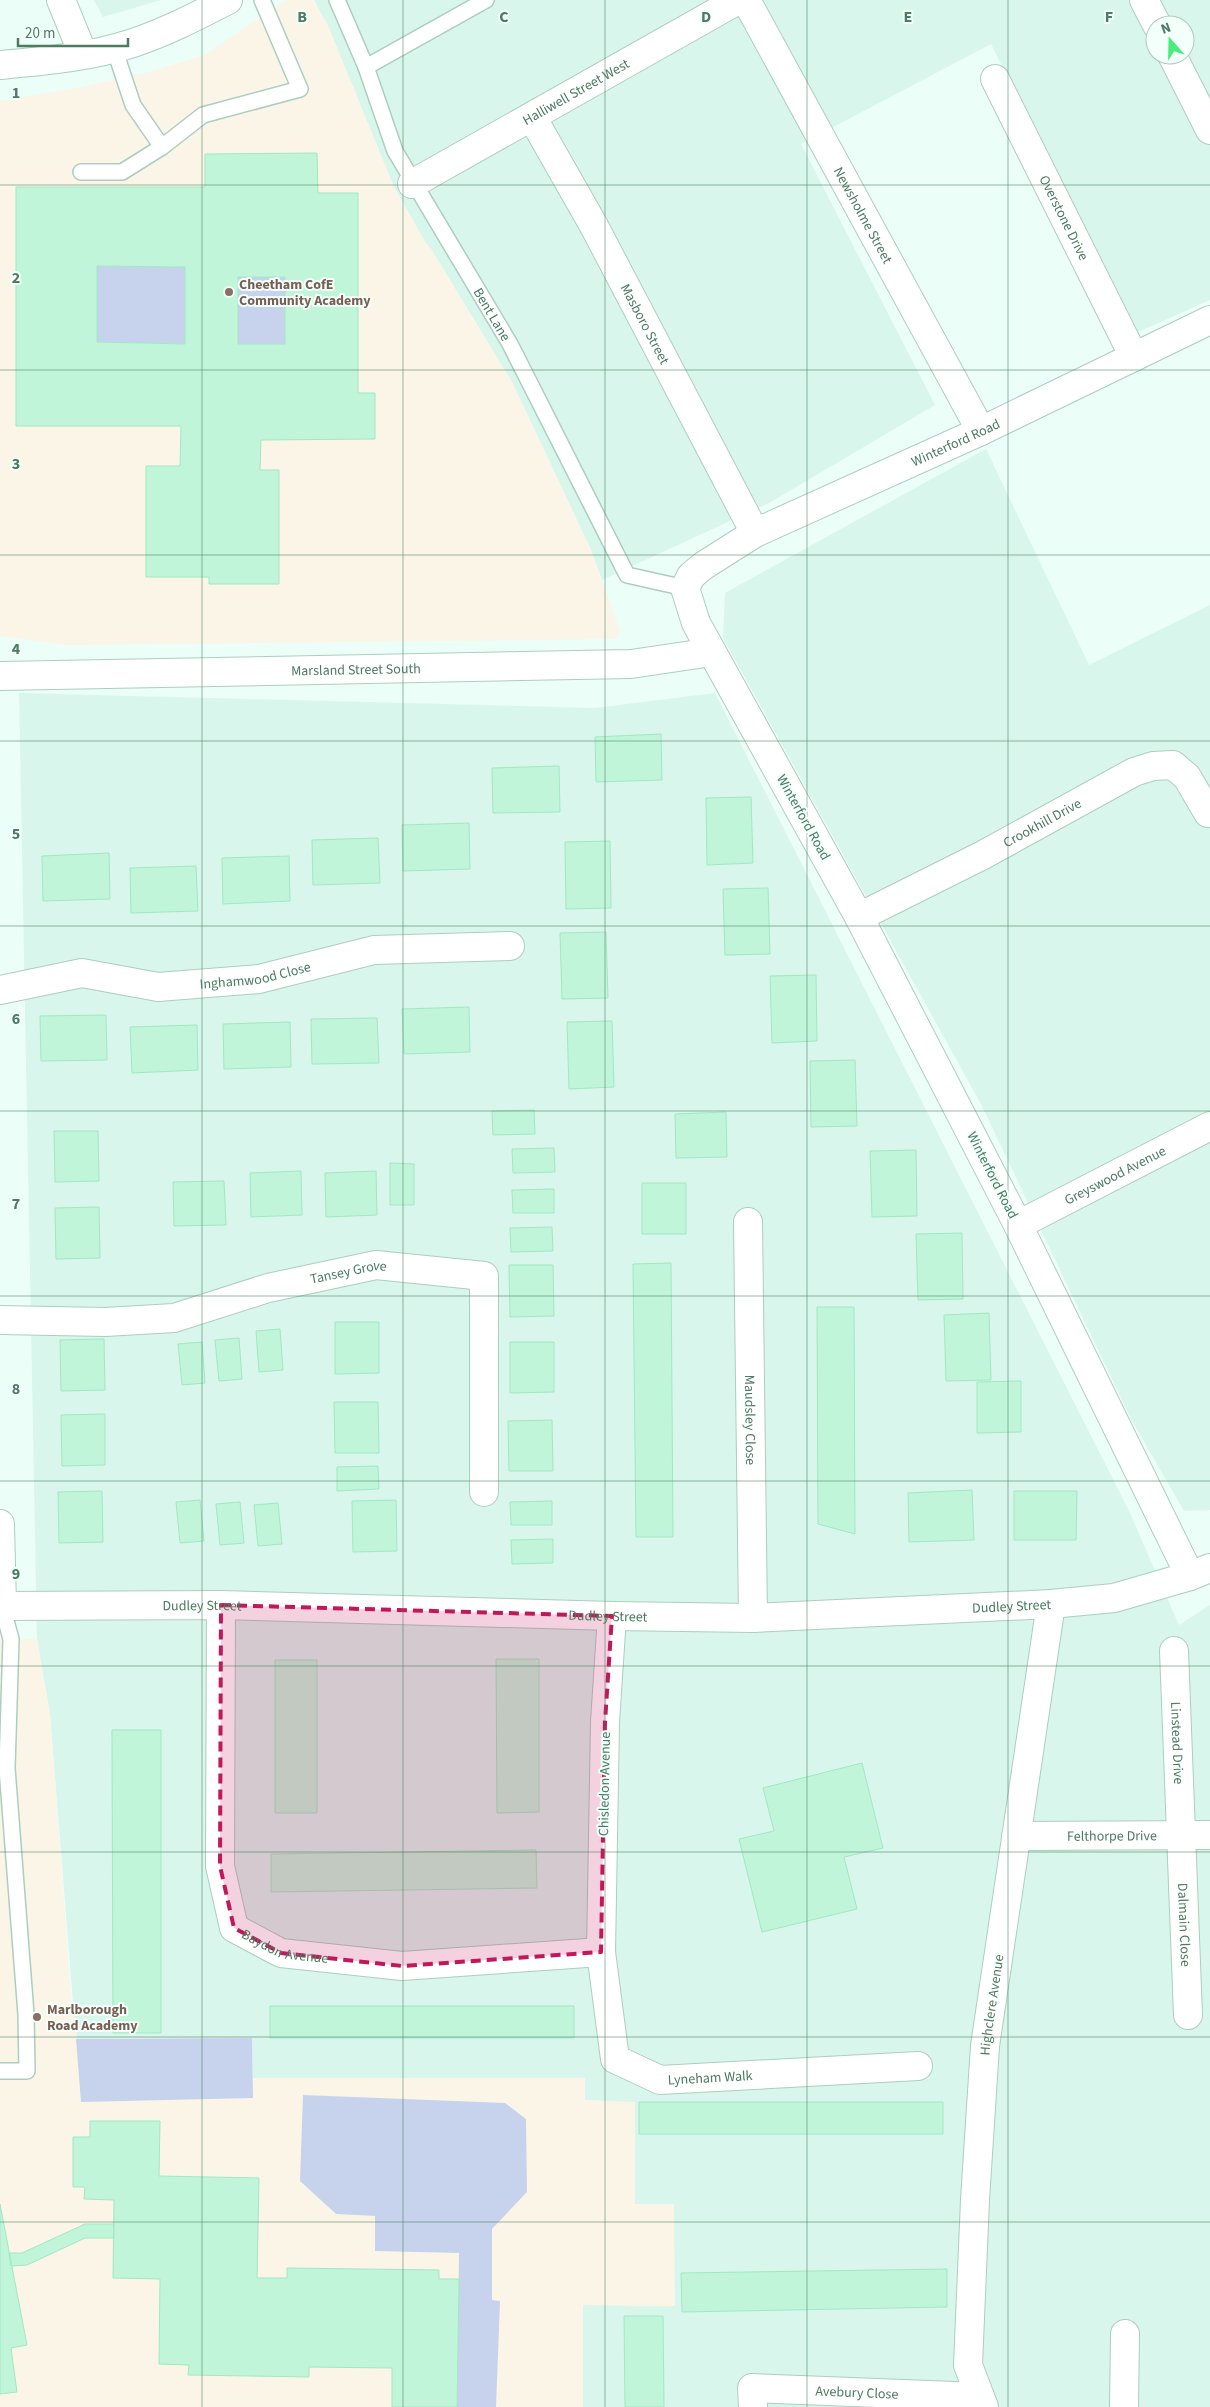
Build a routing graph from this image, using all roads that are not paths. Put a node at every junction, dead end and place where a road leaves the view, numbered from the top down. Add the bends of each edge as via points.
1 (61, 0) edge
2 (228, 0) edge
3 (262, 0) edge
4 (337, 0) edge
5 (486, 0) edge
6 (738, 0) edge
7 (746, 0) edge
8 (1144, 0) edge
9 (1152, 15) edge
10 (114, 48) junction
11 (82, 54) junction
12 (0, 65) edge
13 (1177, 65) edge
14 (366, 67) junction
15 (995, 79) dead end
16 (532, 117) junction
17 (1210, 130) edge
18 (162, 147) junction
19 (81, 172) dead end
20 (412, 184) junction
21 (1210, 320) edge
22 (1134, 357) junction
23 (981, 431) junction
24 (755, 533) junction
25 (685, 588) junction
26 (712, 652) junction
27 (0, 676) edge
28 (1208, 813) dead end
29 (859, 916) junction
30 (510, 946) dead end
31 (0, 990) edge
32 (1210, 1126) edge
33 (748, 1222) dead end
34 (1018, 1225) junction
35 (0, 1320) edge
36 (484, 1492) dead end
37 (0, 1524) edge
38 (1200, 1572) edge
39 (1051, 1604) junction
40 (221, 1605) junction
41 (1, 1606) edge
42 (612, 1616) junction
43 (753, 1618) junction
44 (1174, 1651) dead end
45 (1181, 1835) junction
46 (1210, 1835) edge
47 (1016, 1836) junction
48 (601, 1952) junction
49 (1188, 2015) dead end
50 (918, 2066) dead end
51 (0, 2070) edge
52 (1125, 2334) dead end
53 (982, 2402) edge
54 (753, 2407) edge
55 (1124, 2407) edge

1 - 11 street
2 - 10 street via 191,19
3 - 18 lane via 300,89 203,115
4 - 14 lane, Bent Lane
5 - 14 lane
6 - 16 street, Halliwell Street West
7 - 23 street, Newsholme Street
8 - 9 street
10 - 11 street
10 - 18 lane via 133,105
11 - 12 street
13 - 17 street
14 - 20 lane, Bent Lane via 395,151
15 - 22 street, Overstone Drive
16 - 20 street, Halliwell Street West
16 - 24 street, Masboro Street via 594,226
18 - 19 lane via 122,172
20 - 25 lane, Bent Lane via 510,344 627,575
21 - 22 street, Winterford Road
22 - 23 street, Winterford Road
23 - 24 street, Winterford Road
24 - 25 street, Winterford Road via 702,566 691,576
25 - 26 street, Winterford Road via 696,623
26 - 27 street, Marsland Street South via 631,664
26 - 29 street, Winterford Road
28 - 29 street, Crookhill Drive via 1188,777 1173,765 1153,766 1134,772 983,855
29 - 34 street, Winterford Road
30 - 31 street, Inghamwood Close via 374,950 260,979 158,987 82,973
32 - 34 street, Greyswood Avenue
33 - 43 street, Maudsley Close
34 - 38 street, Winterford Road
35 - 36 street, Tansey Grove via 105,1322 174,1318 268,1288 376,1265 484,1276
37 - 41 street
38 - 39 street, Dudley Street via 1114,1598
39 - 43 street, Dudley Street
39 - 47 street, Highclere Avenue
40 - 41 street, Dudley Street
40 - 42 street, Dudley Street
40 - 48 street, Baydon Avenue via 220,1866 234,1928 280,1953 402,1966
41 - 51 lane via 11,1639 7,1768 26,2014 27,2071
42 - 43 street, Dudley Street
42 - 48 street, Chisledon Avenue via 605,1722
44 - 45 street, Linstead Drive
45 - 46 street, Felthorpe Drive
45 - 47 street, Felthorpe Drive
45 - 49 street, Dalmain Close
47 - 53 street, Highclere Avenue via 985,2046 974,2200 968,2365
48 - 50 street, Lyneham Walk via 615,2059 660,2080
52 - 55 street
53 - 54 street, Avebury Close via 752,2388

